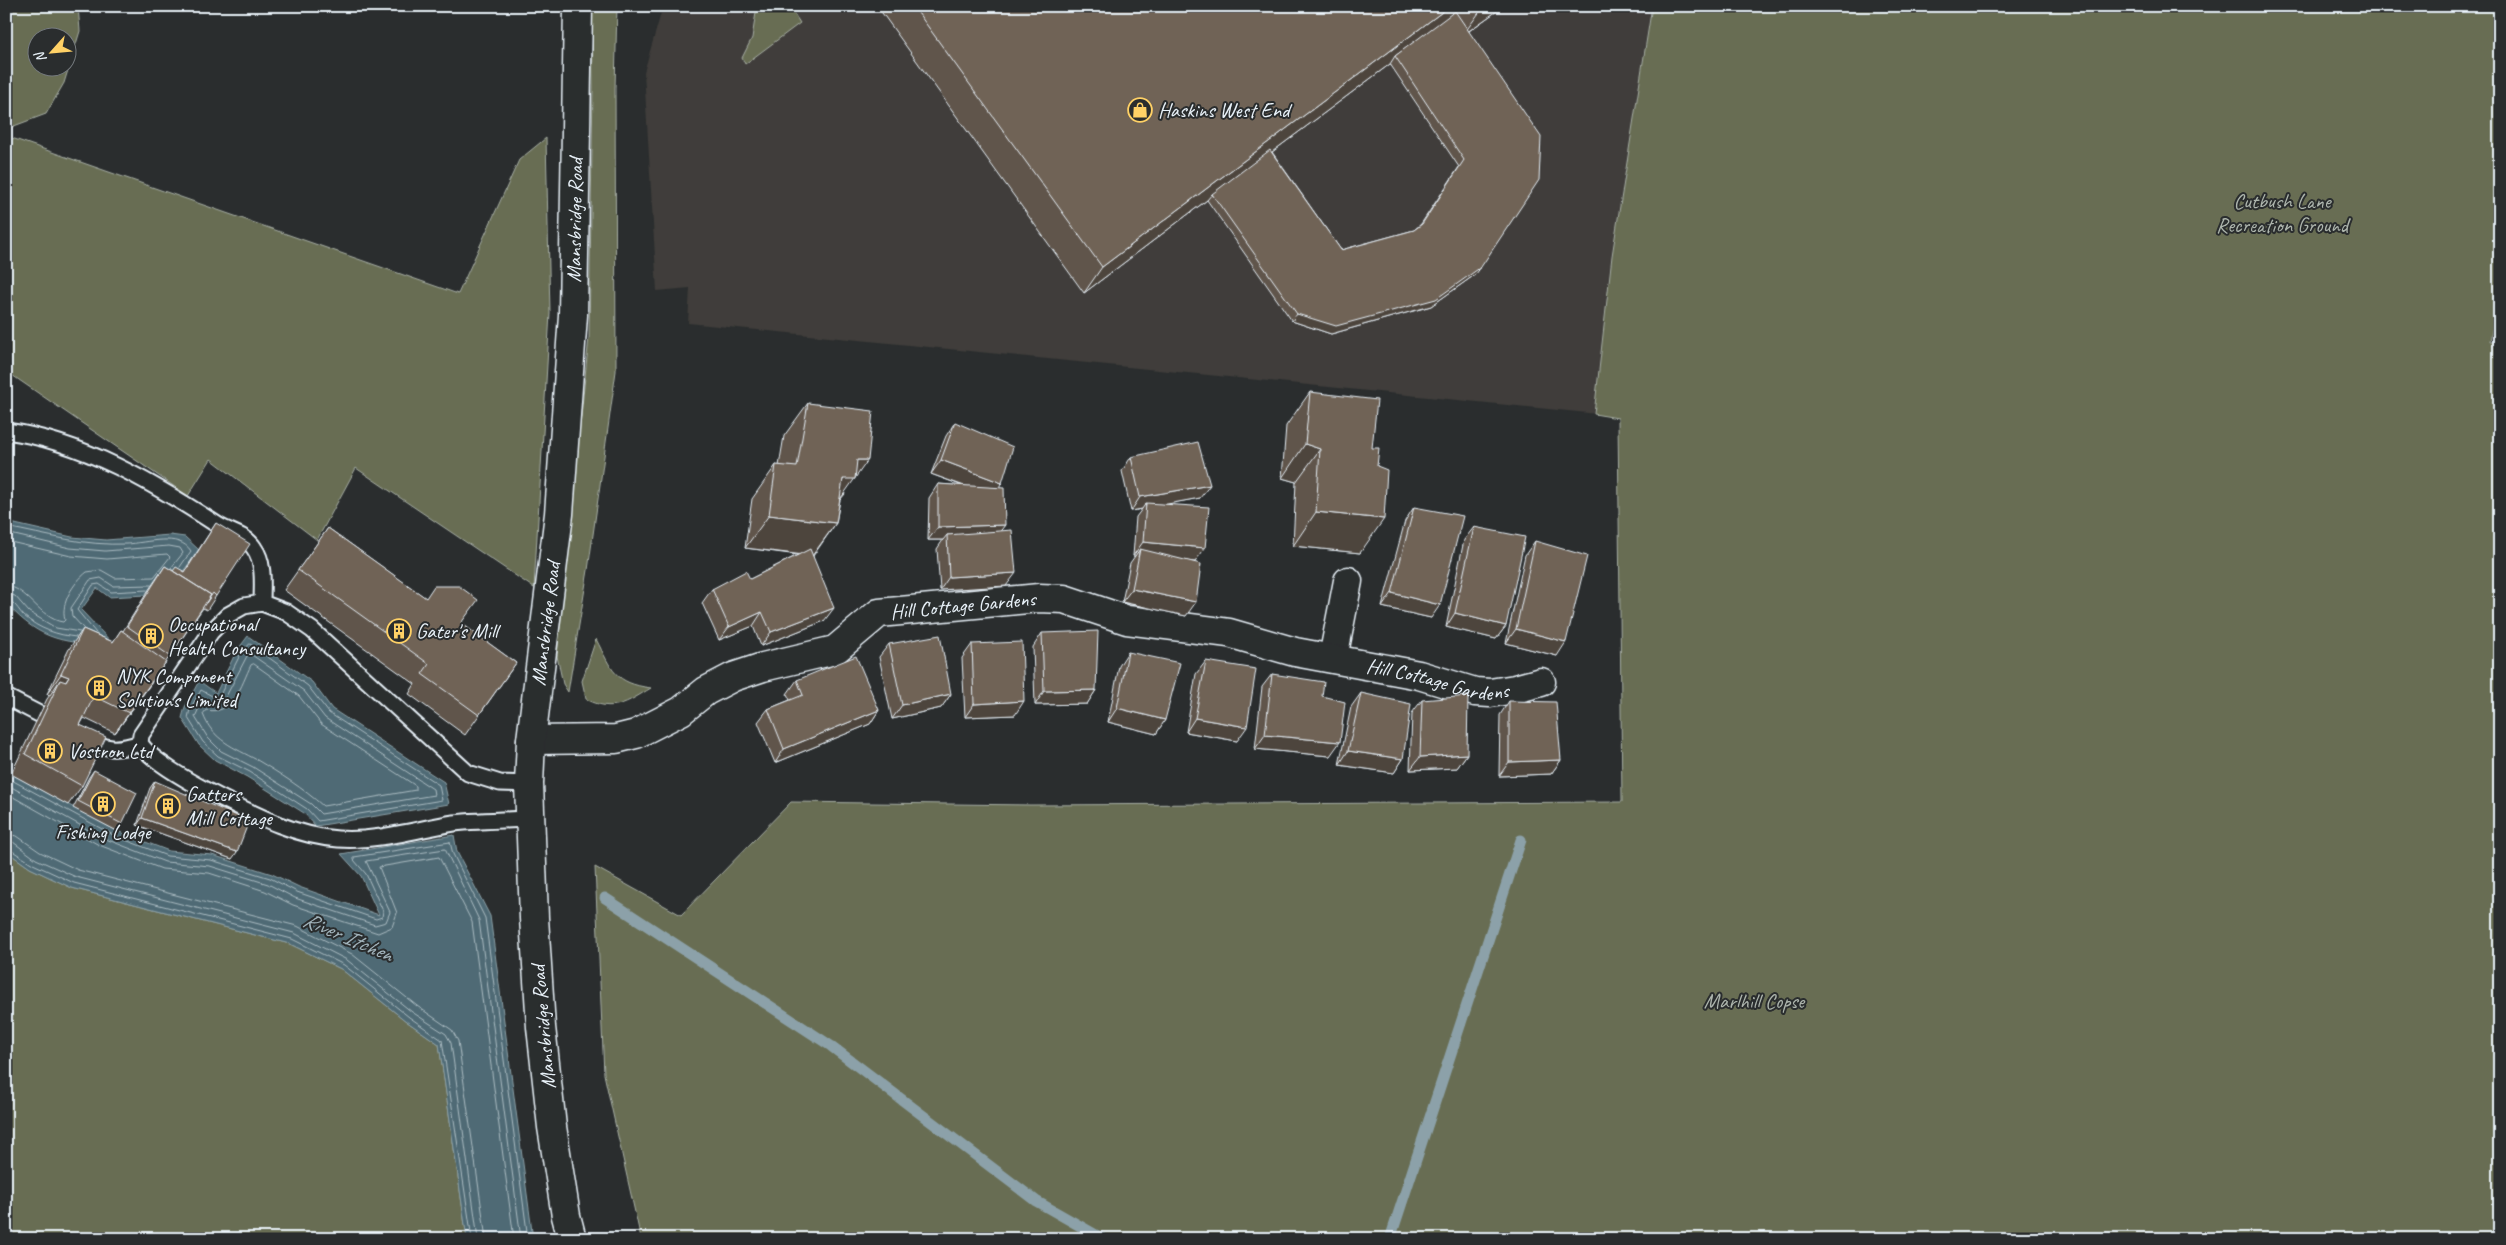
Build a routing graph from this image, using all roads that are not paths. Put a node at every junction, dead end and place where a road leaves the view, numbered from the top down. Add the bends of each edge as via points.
1 (578, 6) edge
2 (6, 431) edge
3 (1348, 581) dead end
4 (262, 603) junction
5 (1333, 658) junction
6 (1541, 682) dead end
7 (6, 697) edge
8 (39, 714) dead end
9 (73, 731) edge
10 (531, 740) junction
11 (140, 743) junction
12 (530, 784) junction
13 (530, 819) junction
14 (572, 1239) edge

1 - 10 main road, Mansbridge Road via 572,325 559,514
2 - 4 lane via 33,435 119,467 245,538 255,548 259,560
3 - 5 main road
4 - 11 lane via 244,606 228,615 211,632 143,730
4 - 12 lane via 286,612 312,630 468,773 500,783
5 - 6 main road, Hill Cottage Gardens via 1410,673 1475,692 1515,690
5 - 10 main road, Hill Cottage Gardens via 1295,652 1229,633 1127,620 1064,599 1039,598 889,611 870,618 835,650 733,677 636,734 616,740
7 - 8 lane
9 - 11 lane via 107,748
10 - 12 main road, Mansbridge Road
11 - 13 lane via 147,752 196,786 263,818 314,835 362,839 470,821
12 - 13 main road, Mansbridge Road
13 - 14 main road, Mansbridge Road via 541,1027 552,1127

